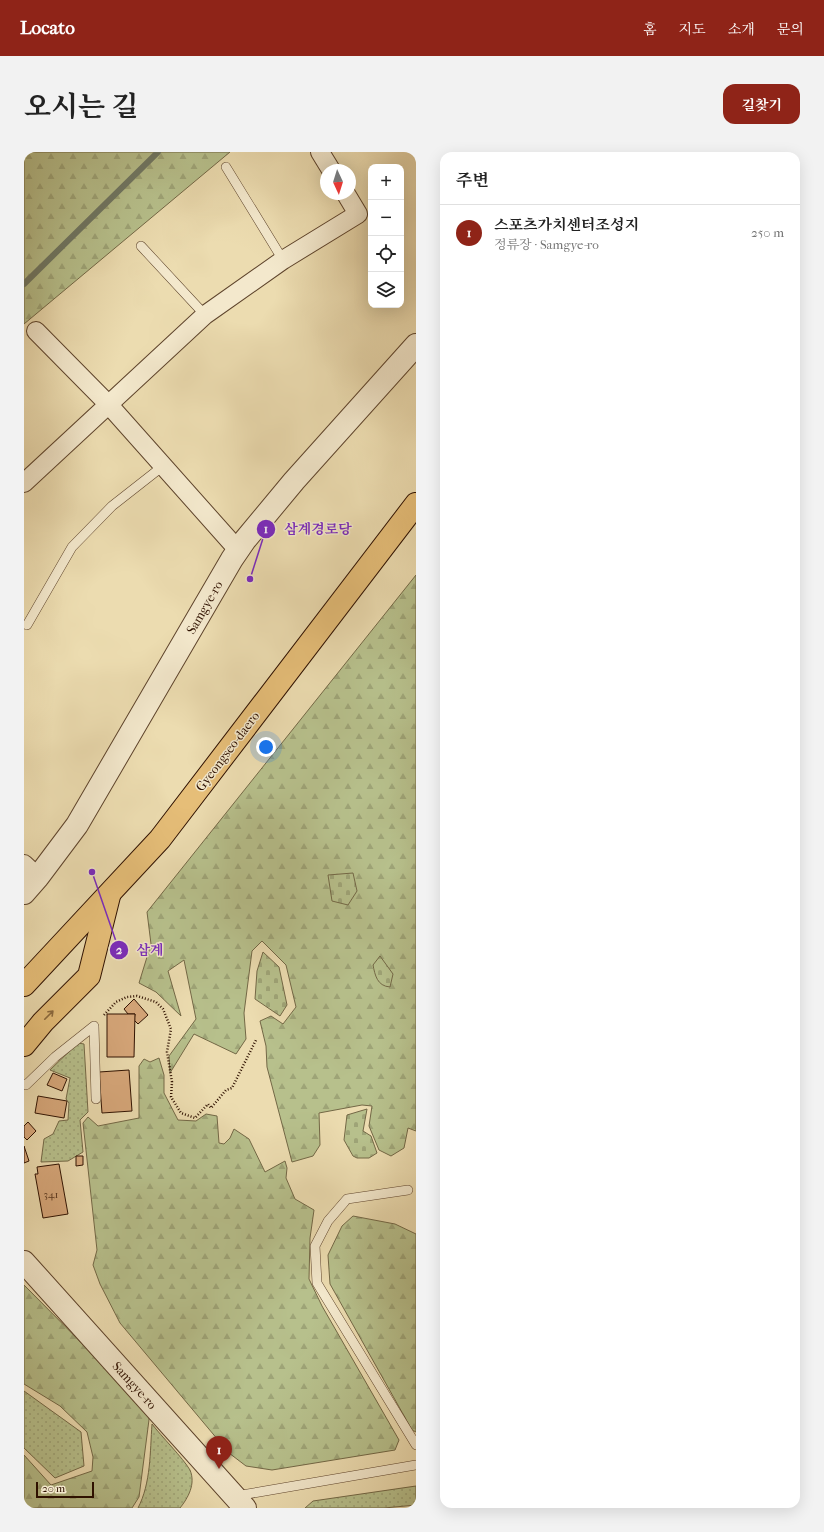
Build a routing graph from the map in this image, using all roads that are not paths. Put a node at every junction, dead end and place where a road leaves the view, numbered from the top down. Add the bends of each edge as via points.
1 (320, 152) edge
2 (327, 164) edge
3 (226, 167) dead end
4 (350, 200) edge
5 (141, 246) dead end
6 (283, 260) junction
7 (205, 315) junction
8 (36, 331) dead end
9 (416, 345) edge
10 (108, 405) junction
11 (163, 466) junction
12 (24, 483) edge
13 (416, 504) edge
14 (238, 550) junction
15 (27, 625) dead end
16 (29, 878) edge
17 (109, 895) junction
18 (24, 985) edge
19 (24, 1045) edge
20 (24, 1084) edge
21 (96, 1100) dead end
22 (408, 1190) dead end
23 (24, 1262) edge
24 (416, 1445) edge
25 (416, 1466) edge
26 (240, 1502) edge

1 - 2 street
3 - 6 lane
4 - 6 street via 358,214
5 - 7 lane
6 - 7 street
7 - 10 street
8 - 10 street
9 - 14 street, Samgye-ro via 294,481
10 - 11 street
10 - 12 street
11 - 14 street
11 - 15 lane via 112,506 72,547
13 - 17 main road, Gyeongseo-daero via 160,839
14 - 16 street, Samgye-ro via 77,825
17 - 18 main road, Gyeongseo-daero
19 -> 17 main road via 89,976
20 - 21 lane via 26,1085 55,1057 94,1026
22 - 24 lane via 347,1199 328,1221 315,1246 317,1283
23 - 26 street, Samgye-ro
25 - 26 lane

